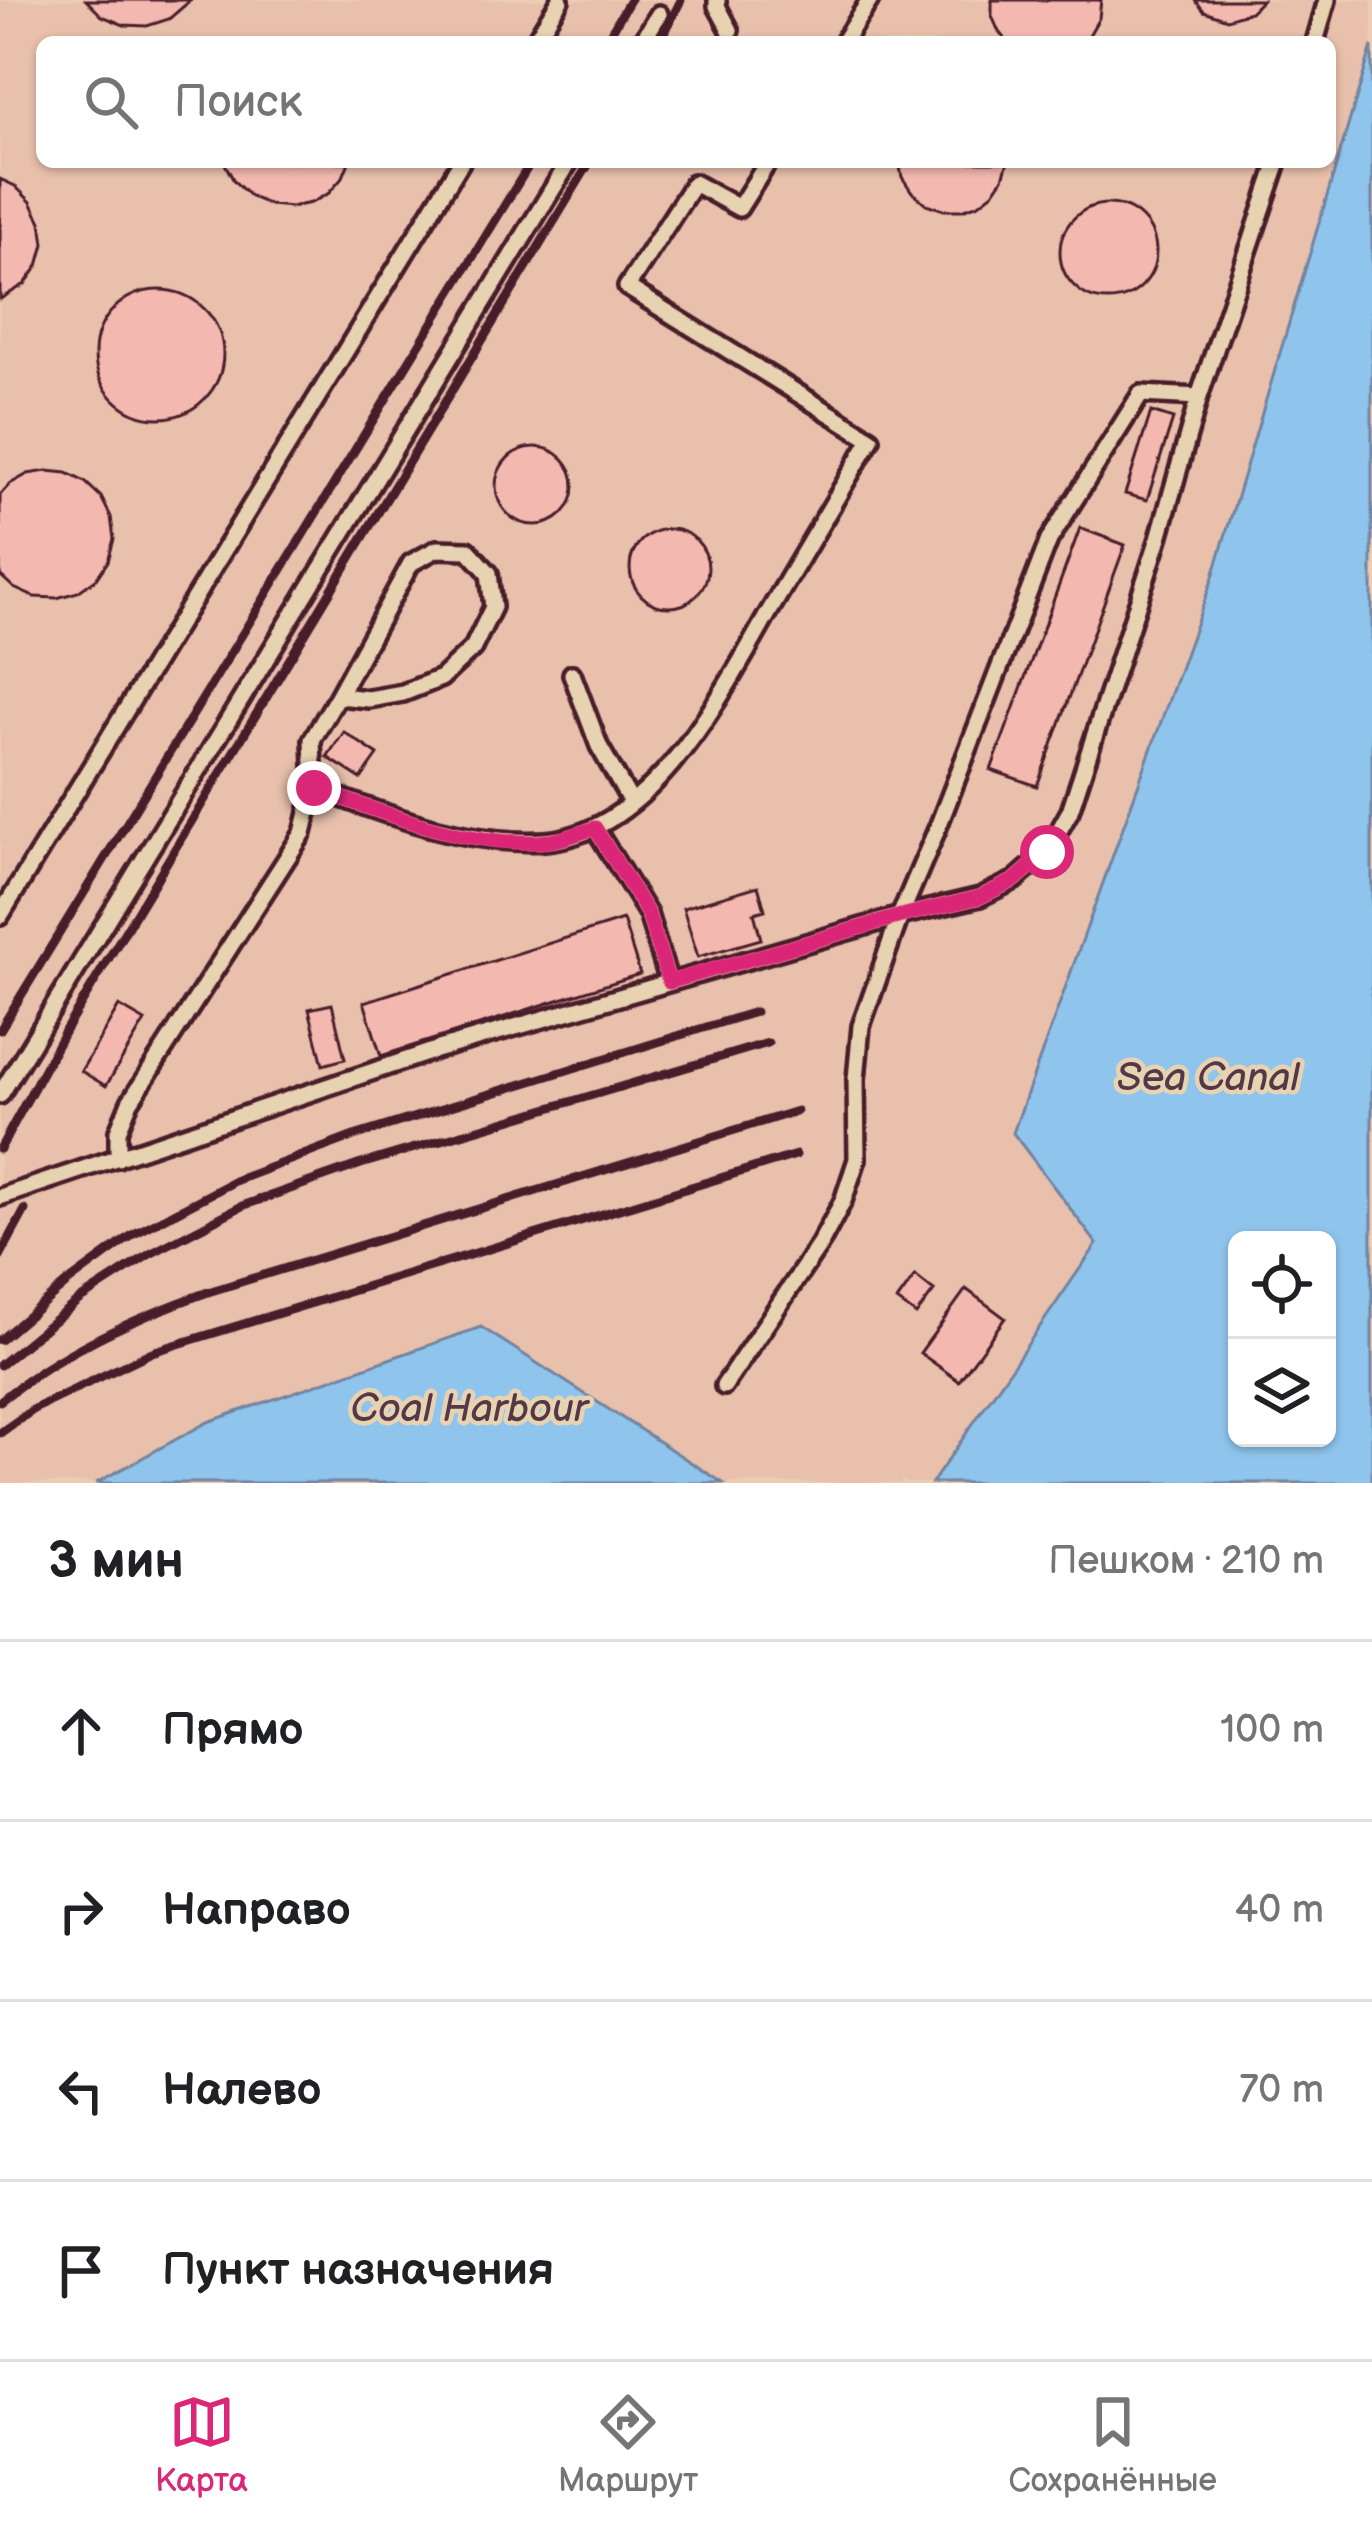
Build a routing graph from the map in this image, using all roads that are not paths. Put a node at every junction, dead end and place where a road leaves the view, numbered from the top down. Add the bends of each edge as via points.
1 (560, 0) edge
2 (717, 0) edge
3 (870, 0) edge
4 (1327, 0) edge
5 (659, 14) dead end
6 (730, 30) dead end
7 (538, 36) edge
8 (646, 36) edge
9 (847, 36) edge
10 (1317, 36) edge
11 (457, 168) edge
12 (565, 168) edge
13 (764, 168) edge
14 (1276, 168) edge
15 (1199, 397) junction
16 (572, 674) dead end
17 (338, 695) junction
18 (314, 788) junction
19 (631, 802) junction
20 (595, 828) junction
21 (0, 916) edge
22 (901, 916) junction
23 (669, 982) junction
24 (0, 1095) edge
25 (118, 1158) junction
26 (0, 1197) edge
27 (724, 1386) dead end

1 - 7 lane
2 - 6 lane
3 - 9 lane
4 - 10 lane
5 - 8 lane
11 - 21 lane
12 - 24 lane
13 - 19 lane via 740,208 694,183 627,286 871,439 703,725
14 - 15 lane
15 - 22 lane via 1141,394 1049,540
15 - 22 lane via 1070,811 1047,852 980,897
16 - 19 lane
17 - 17 lane via 403,693 441,678 473,648 493,608 489,573 468,550 437,549 411,563
17 - 18 lane via 312,740
18 - 20 lane via 391,816 500,840 550,841
18 - 25 lane via 303,833 130,1102
19 - 20 lane
20 - 23 lane via 648,914
22 - 23 lane
22 - 27 lane via 861,1026 856,1160 843,1201
23 - 25 lane via 439,1049
25 - 26 lane

